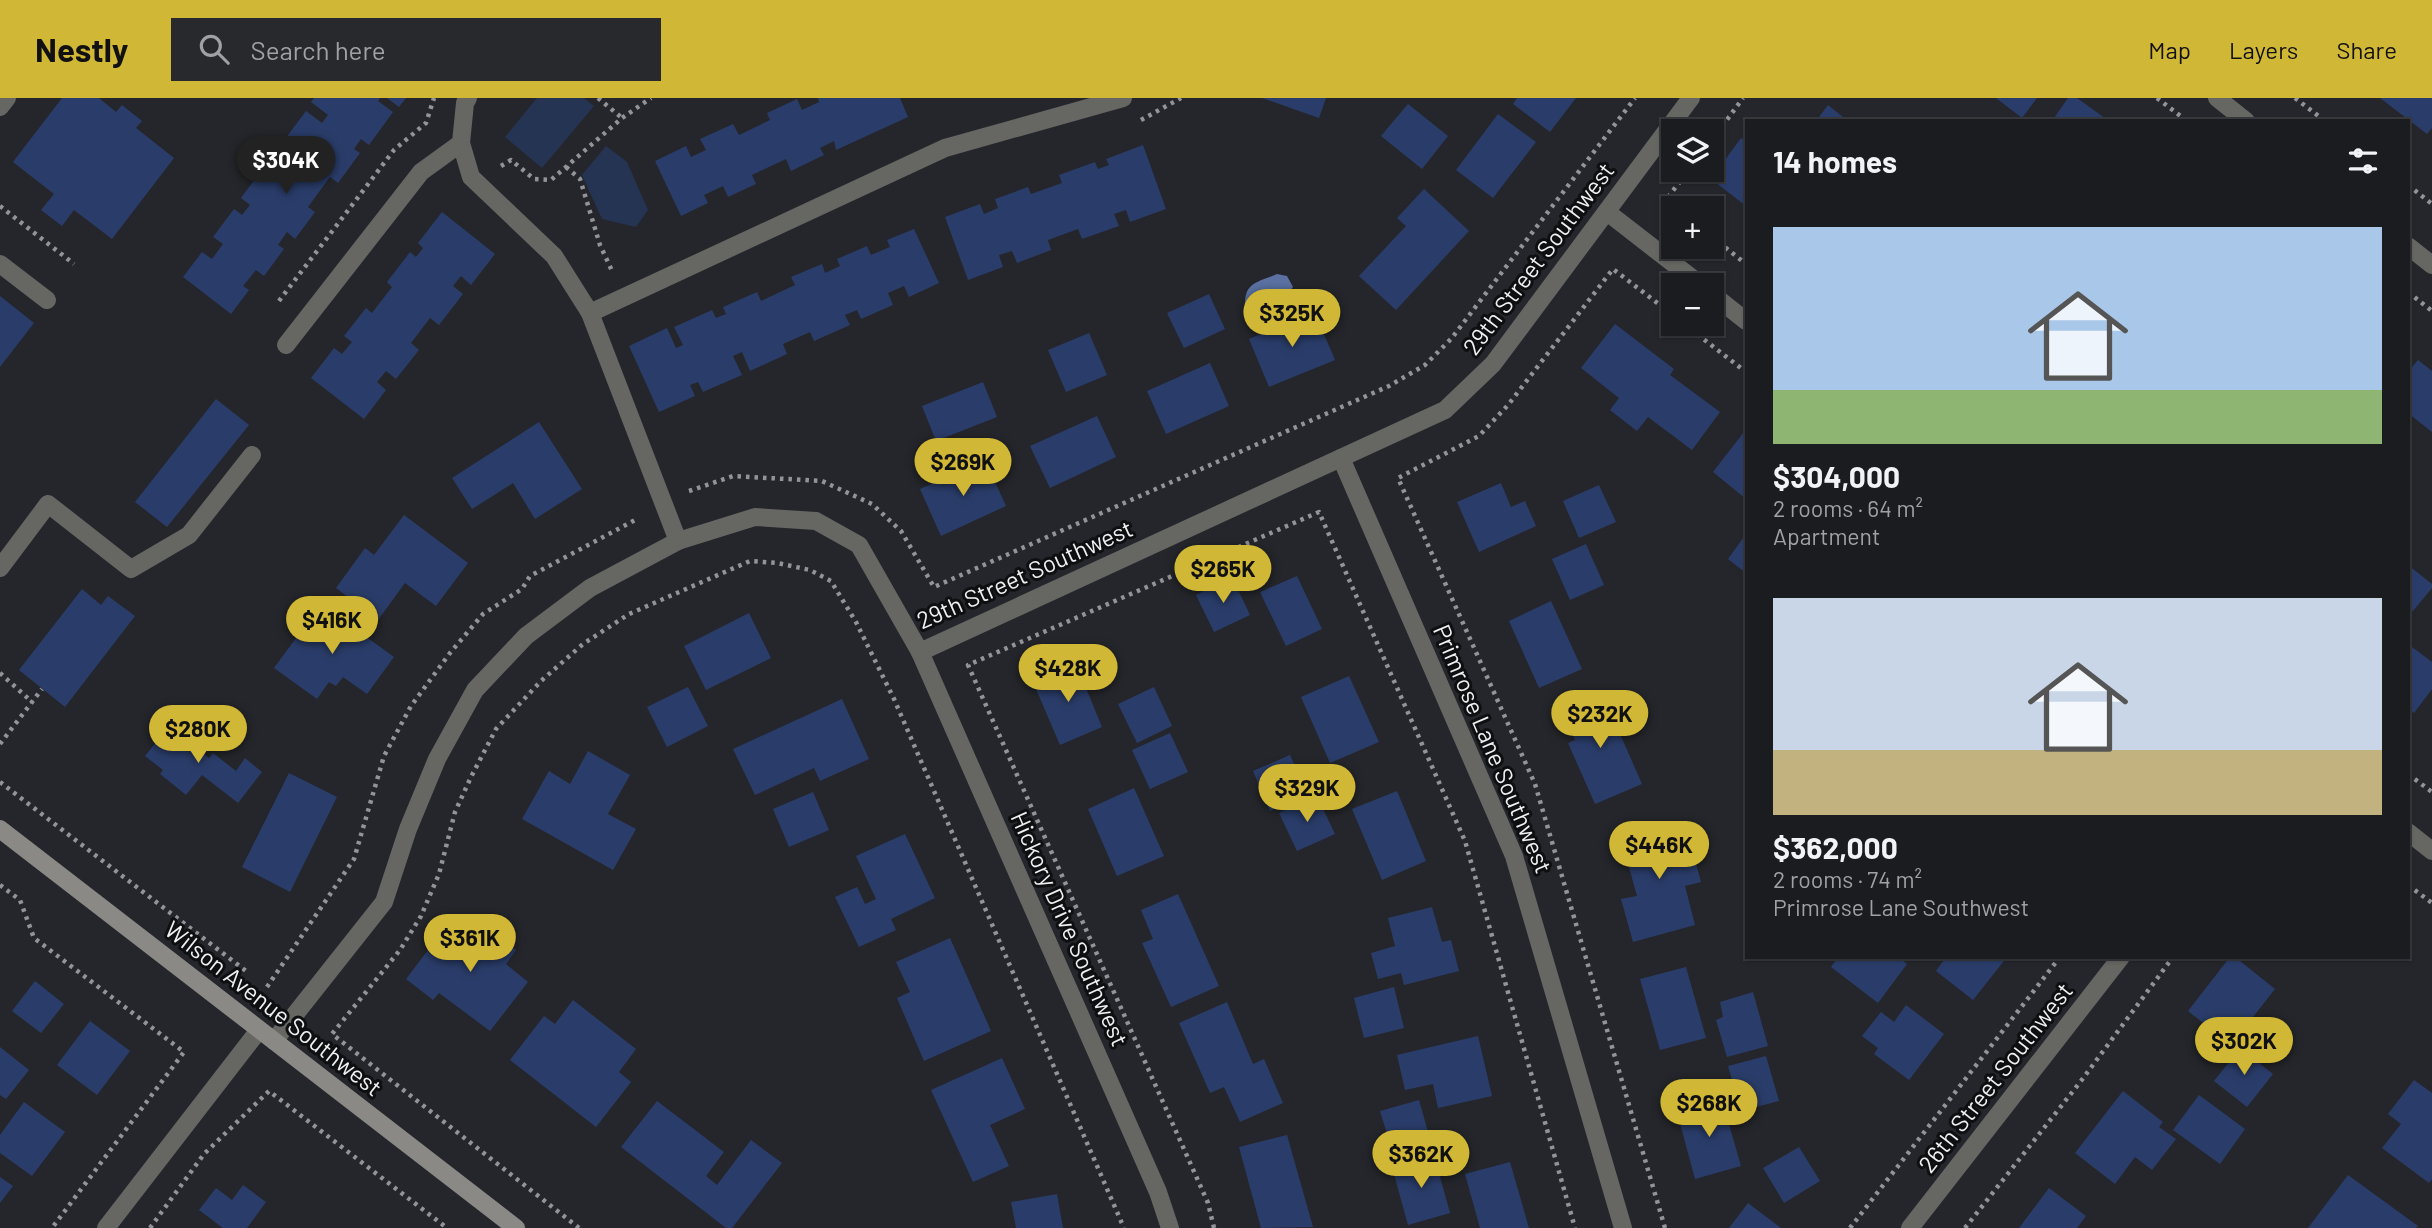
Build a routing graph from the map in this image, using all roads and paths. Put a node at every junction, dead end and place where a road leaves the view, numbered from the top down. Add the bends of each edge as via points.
1 (7, 98) edge
2 (434, 98) edge
3 (468, 98) edge
4 (598, 98) edge
5 (1123, 98) edge
6 (1181, 98) edge
7 (1634, 98) edge
8 (1691, 98) edge
9 (1743, 98) edge
10 (2157, 98) edge
11 (2217, 98) edge
12 (2295, 98) edge
13 (0, 107) edge
14 (622, 118) dead end
15 (2184, 119) edge
16 (2243, 119) edge
17 (2322, 119) edge
18 (1129, 124) dead end
19 (1724, 124) edge
20 (461, 143) junction
21 (566, 167) dead end
22 (1680, 182) edge
23 (2410, 187) edge
24 (1669, 196) edge
25 (2432, 204) edge
26 (0, 206) edge
27 (1607, 212) junction
28 (1724, 247) edge
29 (2410, 248) edge
30 (1745, 263) edge
31 (0, 264) edge
32 (74, 264) dead end
33 (2432, 265) edge
34 (1686, 273) edge
35 (2410, 294) edge
36 (624, 297) junction
37 (47, 300) dead end
38 (279, 300) dead end
39 (1724, 304) edge
40 (1661, 307) edge
41 (2432, 311) edge
42 (590, 313) junction
43 (1745, 320) edge
44 (1699, 336) edge
45 (286, 345) dead end
46 (1745, 372) edge
47 (252, 454) dead end
48 (1341, 458) junction
49 (684, 484) dead end
50 (678, 541) junction
51 (0, 568) edge
52 (920, 652) junction
53 (0, 673) edge
54 (42, 689) dead end
55 (32, 702) junction
56 (0, 744) edge
57 (2410, 776) edge
58 (0, 782) edge
59 (2432, 792) edge
60 (0, 829) edge
61 (2410, 834) edge
62 (2432, 851) edge
63 (0, 885) edge
64 (2410, 886) edge
65 (2432, 903) edge
66 (2058, 959) edge
67 (2119, 959) edge
68 (2172, 959) edge
69 (246, 971) dead end
70 (259, 1030) junction
71 (274, 1041) junction
72 (52, 1228) edge
73 (106, 1228) edge
74 (150, 1228) edge
75 (447, 1228) edge
76 (516, 1228) edge
77 (579, 1228) edge
78 (1124, 1228) edge
79 (1170, 1228) edge
80 (1214, 1228) edge
81 (1575, 1228) edge
82 (1623, 1228) edge
83 (1665, 1228) edge
84 (1850, 1228) edge
85 (1910, 1228) edge
86 (1965, 1228) edge

1 - 13 street
2 - 38 path via 426,122 394,150
3 - 20 street
4 - 14 path
5 - 36 street via 945,148
6 - 18 path
7 - 49 path via 1451,339 1425,365 1389,386 934,587 901,531 872,504 822,481 733,476 690,492
8 - 27 street, 29th Street Southwest
9 - 19 path
10 - 15 path
11 - 16 street
12 - 17 path
20 - 42 street via 471,177 554,256
20 - 45 street via 421,172
21 - 36 path via 580,179 600,245
22 - 24 path
23 - 25 path
26 - 32 path
27 - 34 street
27 - 48 street, 29th Street Southwest via 1493,364 1445,410
28 - 30 path
29 - 33 street
31 - 37 street
35 - 41 path
36 - 42 street
39 - 43 street
40 - 83 path via 1613,269 1479,436 1398,478 1535,784
42 - 50 street
44 - 46 path
47 - 51 street via 189,535 131,569 48,504
48 - 52 street, 29th Street Southwest
48 - 82 street, Primrose Lane Southwest via 1514,856
50 - 52 street, 29th Street Southwest via 755,517 816,521 859,545
50 - 71 street, 29th Street Southwest via 590,588 526,636 474,691 437,759 384,902
52 - 79 street, Hickory Drive Southwest
53 - 55 path
54 - 55 path
55 - 56 path
57 - 59 path
58 - 69 path
60 - 70 main road, Wilson Avenue Southwest
61 - 62 street
63 - 72 path via 20,900 34,938 184,1052
64 - 65 path
66 - 84 path
67 - 85 street, 26th Street Southwest
68 - 86 path
70 - 71 main road, Wilson Avenue Southwest
70 - 73 street
71 - 76 main road, Wilson Avenue Southwest
74 - 75 path via 204,1154 270,1091
77 - 78 path via 332,1034 400,950 421,916 439,874 455,812 496,729 583,644 629,614 750,561 810,569 831,581 856,622 894,699
80 - 81 path via 1208,1203 968,665 1319,512 1465,841

